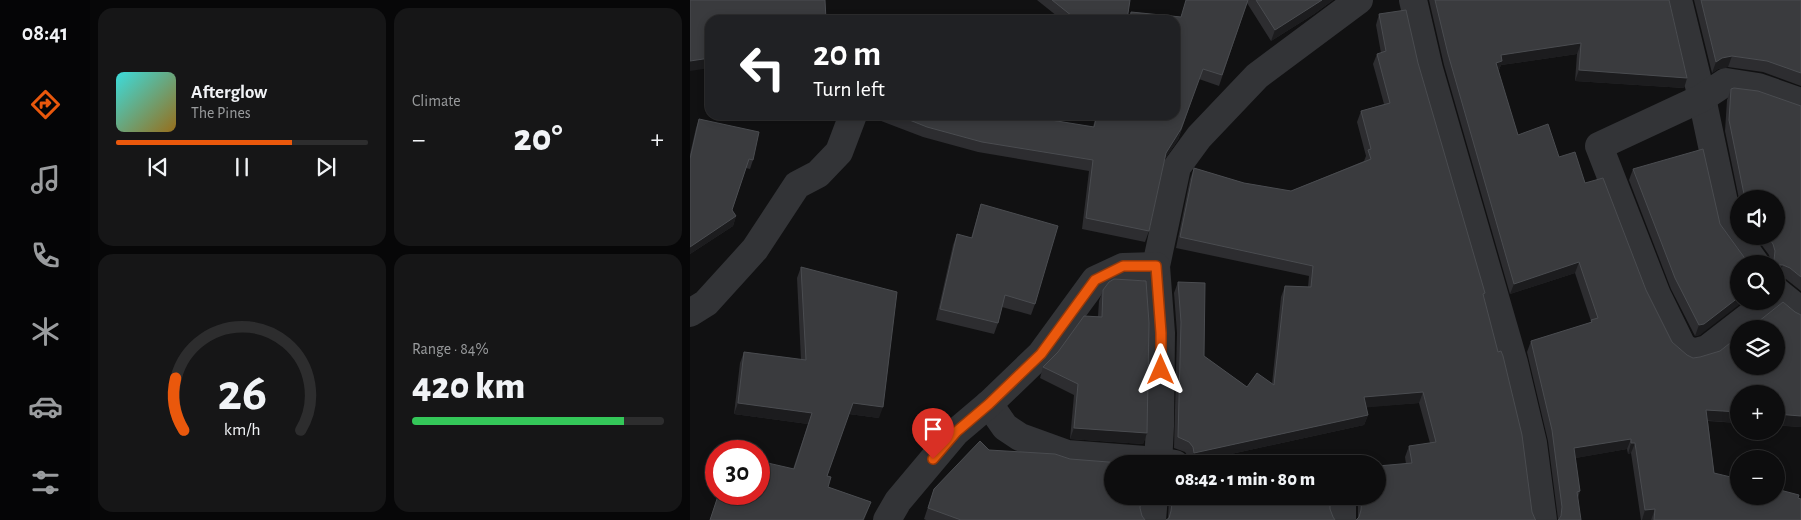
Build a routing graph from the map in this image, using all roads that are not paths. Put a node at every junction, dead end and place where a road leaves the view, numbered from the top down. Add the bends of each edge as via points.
1 (1359, 0) edge
2 (1413, 0) edge
3 (1678, 0) edge
4 (1702, 98) junction
5 (1801, 102) edge
6 (851, 120) edge
7 (1750, 255) edge
8 (1156, 266) junction
9 (1785, 302) edge
10 (1757, 310) edge
11 (1801, 312) edge
12 (690, 313) edge
13 (989, 404) junction
14 (1162, 455) edge
15 (1104, 457) edge
16 (1153, 505) edge
17 (1342, 505) edge
18 (887, 520) edge
19 (1152, 520) edge
20 (1342, 520) edge
21 (1543, 520) edge

1 - 8 street via 1257,76 1199,137 1177,167
2 - 21 street via 1429,69 1514,363 1533,443
3 - 4 street
4 - 5 street via 1726,82 1758,87
4 - 7 street via 1729,226
4 - 10 street via 1599,146 1657,295 1682,346 1692,353 1707,349
6 - 12 street via 839,152 818,174 796,185 755,249 706,303
8 - 13 street via 1123,266 1095,280 1041,354
8 - 14 street via 1161,333
9 - 11 street
13 - 15 street via 1005,427 1020,436 1067,454
13 - 18 street via 956,432 898,500
16 - 19 street
17 - 20 street

